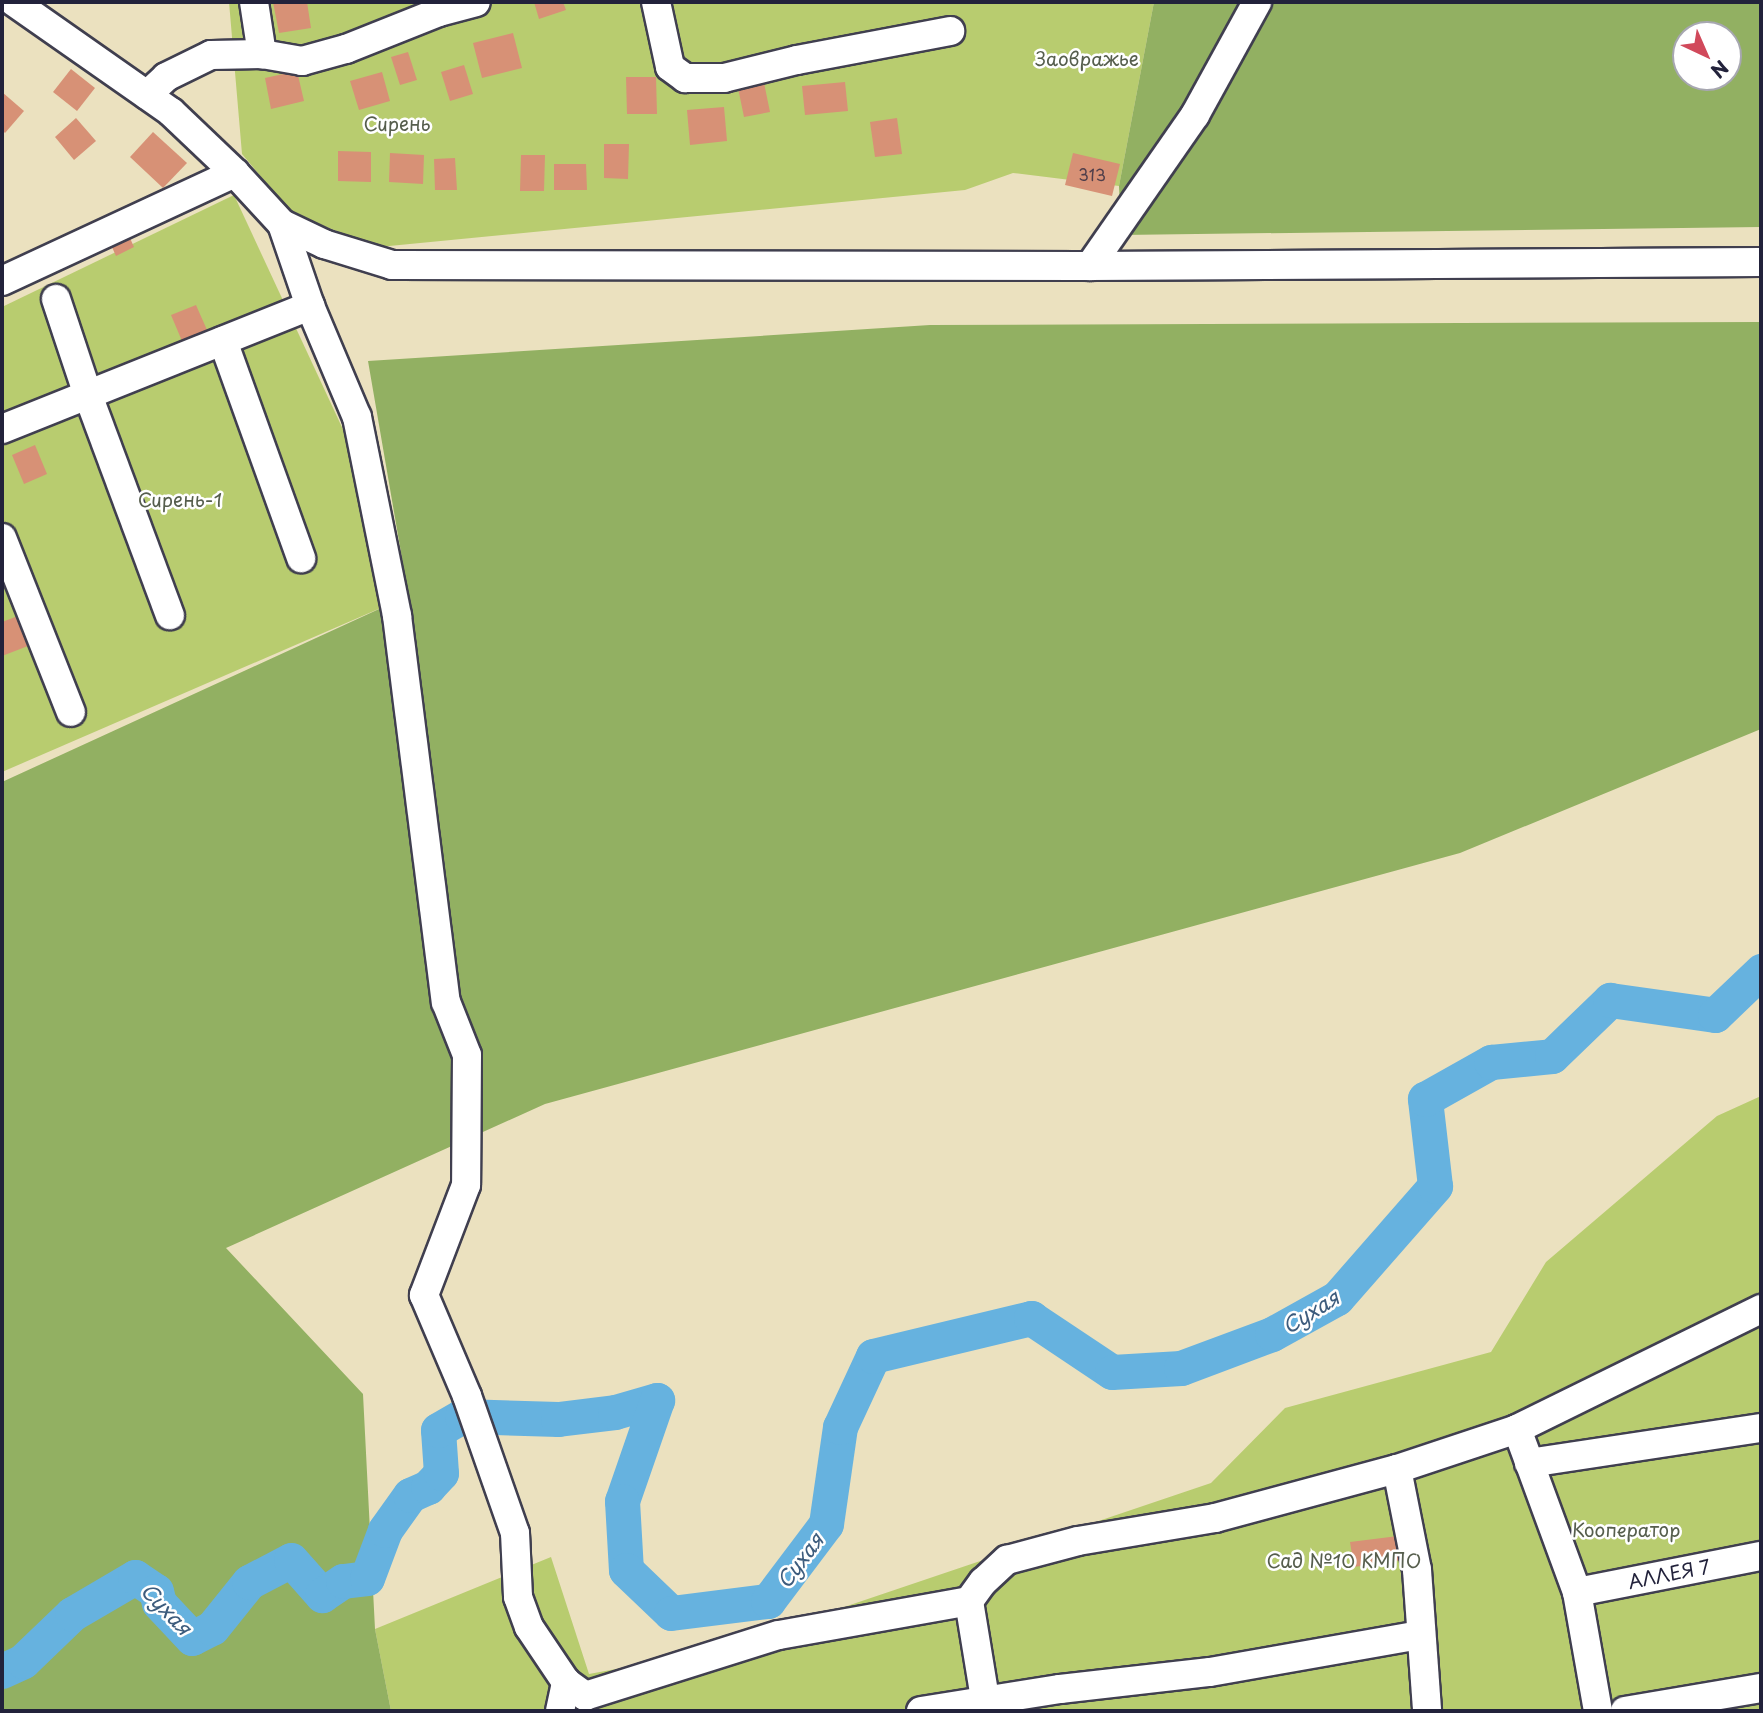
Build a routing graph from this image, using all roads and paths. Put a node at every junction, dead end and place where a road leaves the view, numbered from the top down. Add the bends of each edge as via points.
1 (15, 2) edge
2 (254, 2) edge
3 (476, 2) edge
4 (656, 2) edge
5 (1257, 2) edge
6 (438, 7) edge
7 (950, 32) dead end
8 (261, 54) junction
9 (147, 95) junction
10 (235, 173) junction
11 (282, 224) junction
12 (1761, 262) edge
13 (1090, 266) junction
14 (2, 281) edge
15 (56, 299) dead end
16 (310, 306) junction
17 (223, 341) junction
18 (88, 395) junction
19 (2, 429) edge
20 (2, 537) edge
21 (301, 558) dead end
22 (170, 615) dead end
23 (71, 712) dead end
24 (1761, 1309) edge
25 (1761, 1428) edge
26 (1517, 1429) junction
27 (1529, 1462) junction
28 (1397, 1468) junction
29 (1761, 1556) edge
30 (1577, 1592) junction
31 (969, 1601) junction
32 (1420, 1635) junction
33 (566, 1682) junction
34 (1761, 1688) edge
35 (986, 1706) edge
36 (560, 1711) edge
37 (921, 1711) edge
38 (1427, 1711) edge
39 (1598, 1711) edge
40 (1625, 1711) edge

1 - 9 street
2 - 8 street
3 - 6 street
4 - 7 street via 670,66 685,78 724,78
5 - 13 street via 1195,115
6 - 8 street via 346,49 302,61
8 - 9 street via 211,55 166,77
9 - 10 street
10 - 11 street
10 - 14 street
11 - 13 street via 324,244 391,265
11 - 16 street
12 - 13 street
15 - 18 street
16 - 17 street
16 - 33 street via 360,431 397,616 446,1002 467,1055 466,1185 424,1295 467,1396 515,1533 518,1597 529,1627
17 - 18 street
17 - 21 street
18 - 19 street
18 - 22 street
20 - 23 street
24 - 26 street
25 - 27 street
26 - 27 street
26 - 28 street
27 - 30 street
28 - 31 street via 1215,1518 1078,1541 1007,1560
28 - 32 street via 1417,1570
29 - 30 street, АЛЛЕЯ 7
30 - 39 street
31 - 33 street via 779,1635 585,1696
31 - 35 street
32 - 35 street via 1210,1672 1060,1689
32 - 38 street
33 - 36 street
34 - 40 street
35 - 37 street

